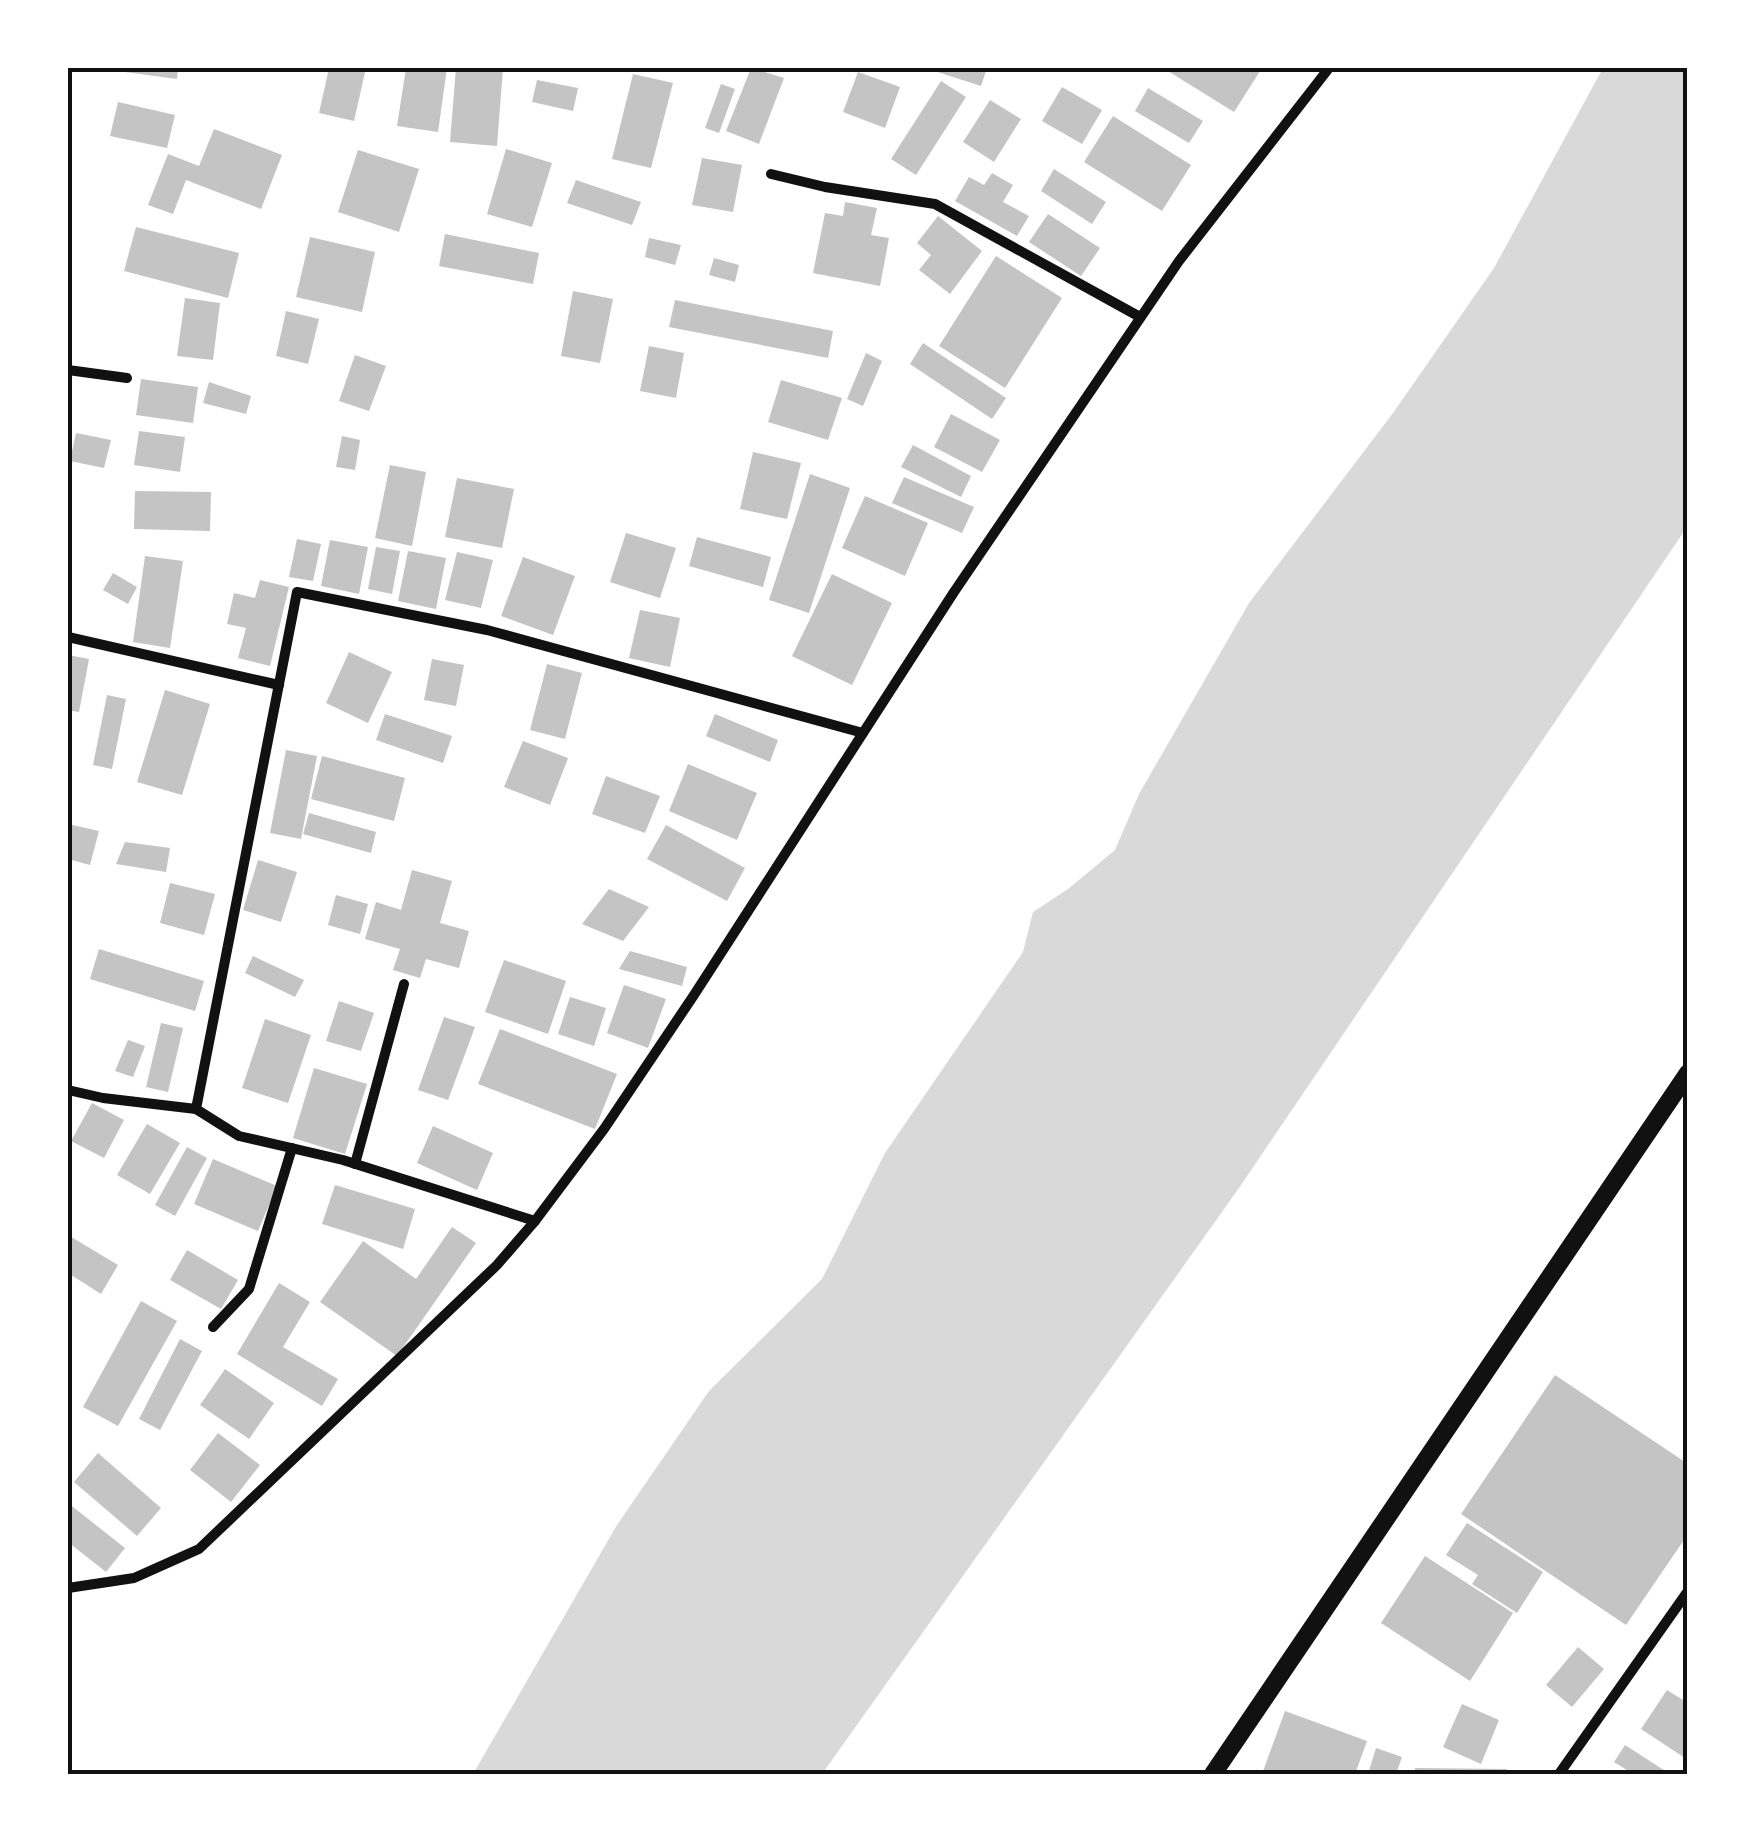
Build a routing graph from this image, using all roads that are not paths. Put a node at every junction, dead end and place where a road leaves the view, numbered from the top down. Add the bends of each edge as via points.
1 (1328, 68) edge
2 (772, 174) dead end
3 (1140, 318) junction
4 (68, 370) edge
5 (127, 378) dead end
6 (68, 638) edge
7 (279, 685) junction
8 (863, 733) junction
9 (404, 984) dead end
10 (1688, 1073) edge
11 (68, 1090) edge
12 (196, 1108) junction
13 (292, 1148) junction
14 (355, 1164) junction
15 (535, 1221) junction
16 (213, 1327) dead end
17 (68, 1588) edge
18 (1688, 1591) edge
19 (1214, 1774) edge
20 (1559, 1774) edge

1 - 3 street
2 - 3 street via 935,204
3 - 8 street
4 - 5 street
6 - 7 street
7 - 8 street via 297,592 487,630
7 - 12 street
8 - 15 street via 654,1055
9 - 14 street
10 - 19 street
11 - 12 street
12 - 13 street via 239,1136
13 - 14 street
13 - 16 street via 249,1289
14 - 15 street
15 - 17 street via 199,1550 134,1578
18 - 20 street

